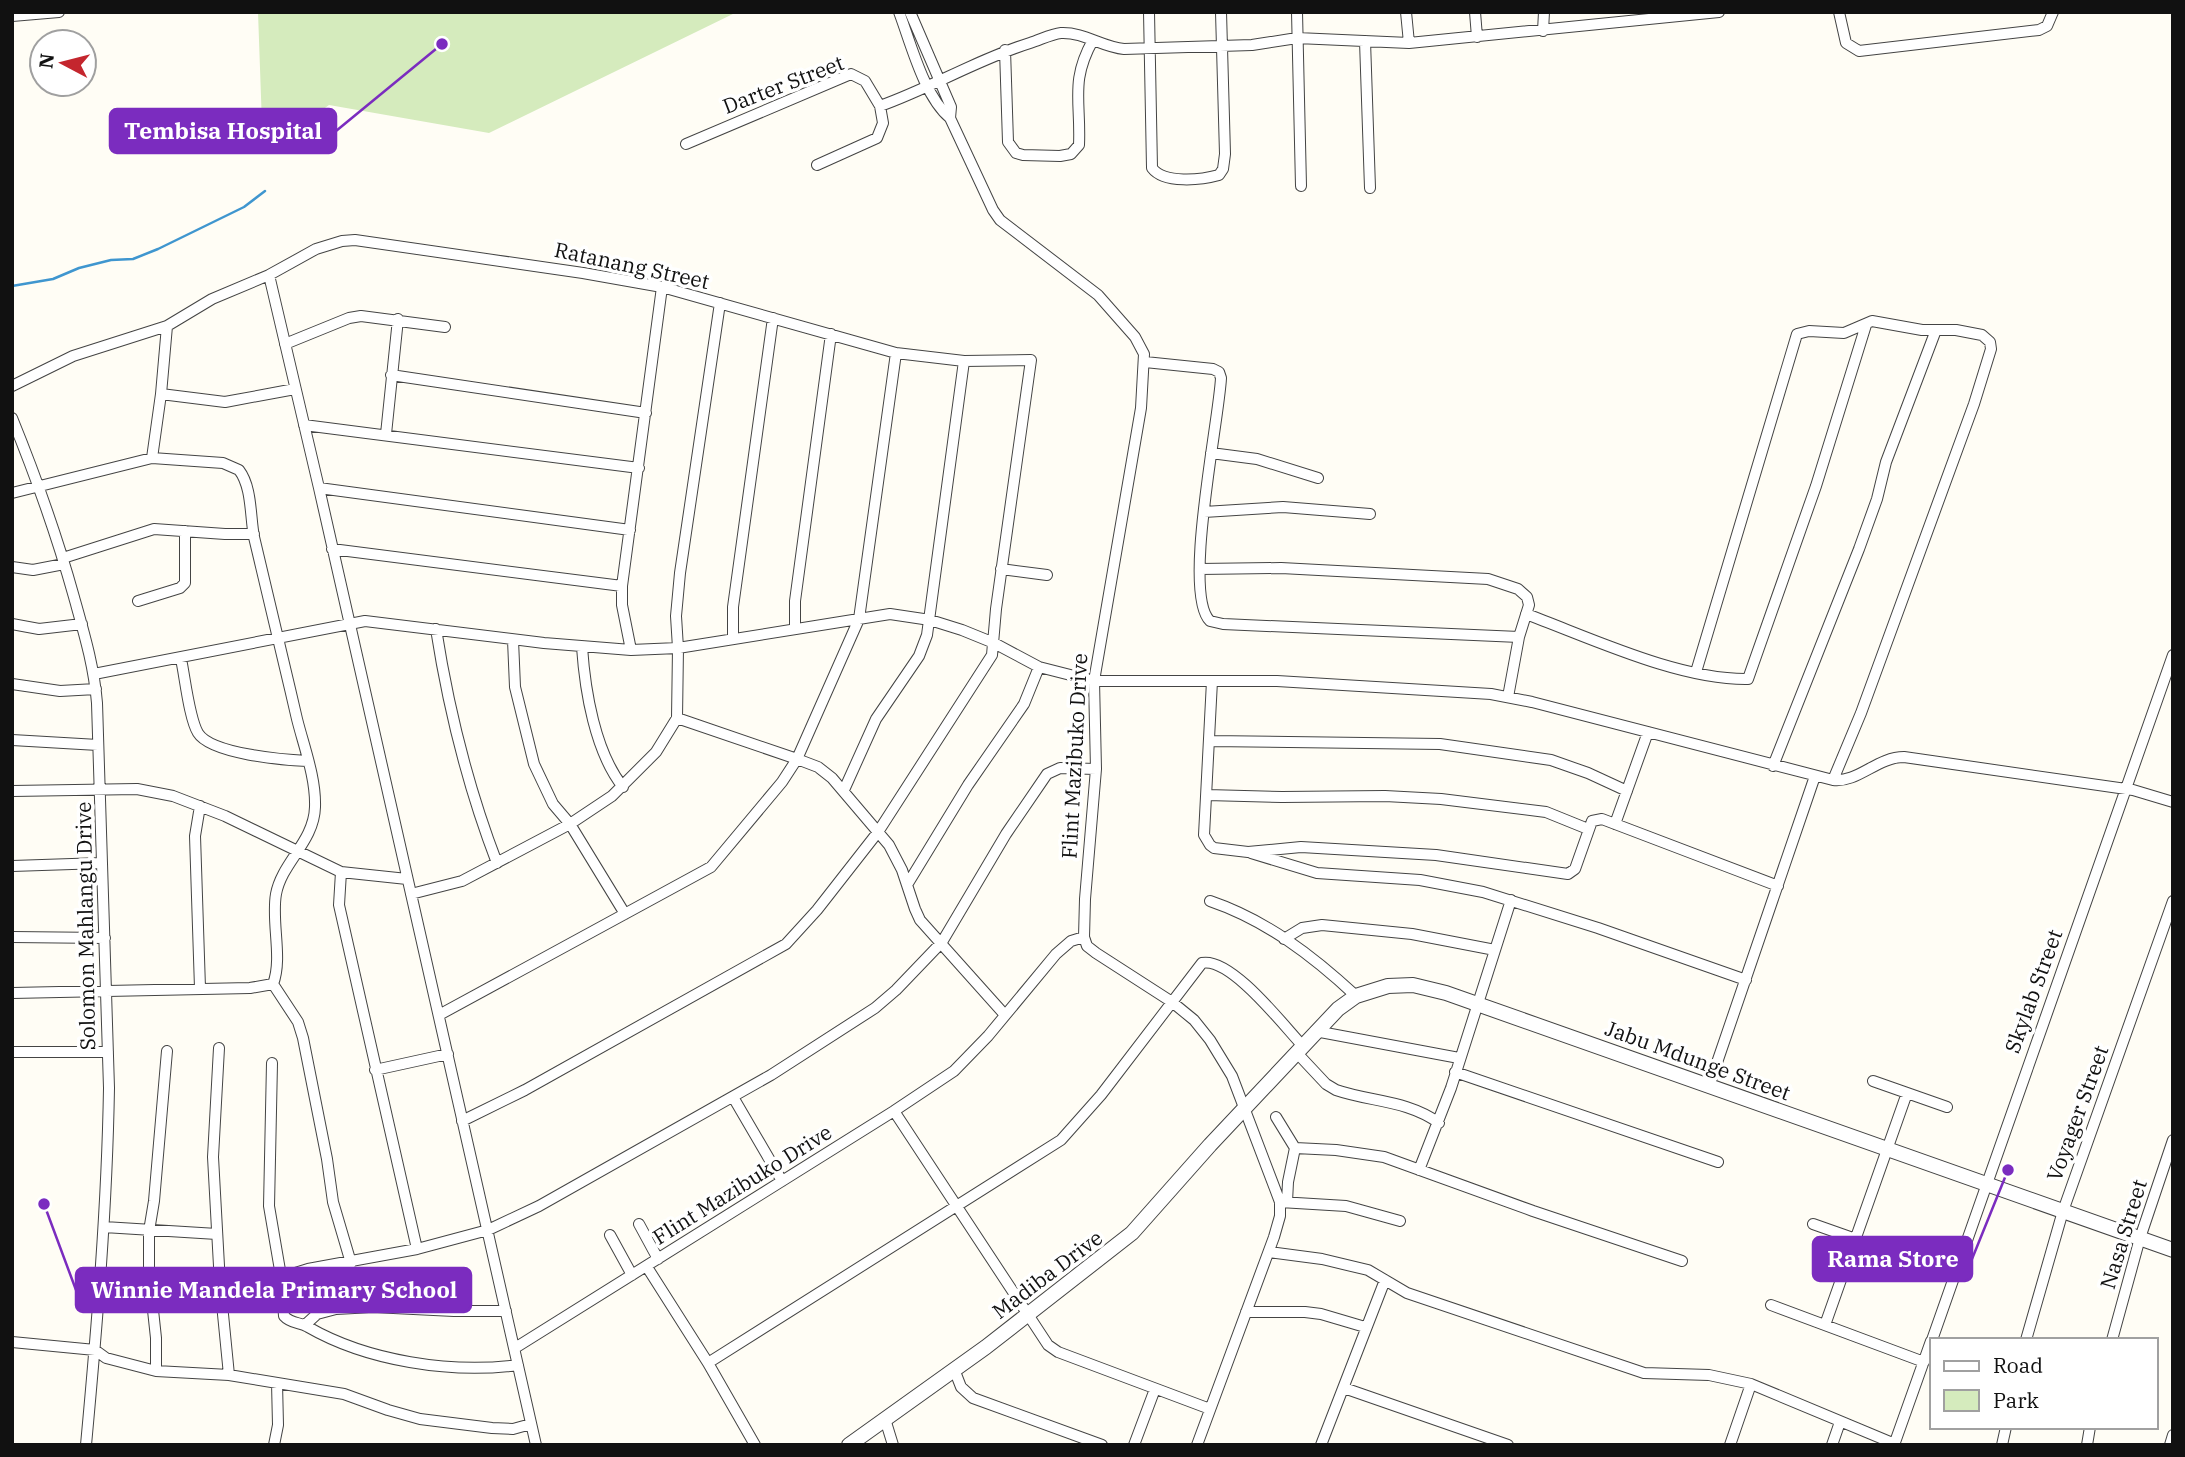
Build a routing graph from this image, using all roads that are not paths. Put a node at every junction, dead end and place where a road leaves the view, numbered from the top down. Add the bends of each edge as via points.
1 (59, 12) edge
2 (900, 12) edge
3 (910, 12) edge
4 (1149, 12) edge
5 (1221, 12) edge
6 (1297, 12) edge
7 (1406, 12) edge
8 (1475, 12) edge
9 (1544, 12) edge
10 (1719, 12) edge
11 (1839, 12) edge
12 (2053, 12) edge
13 (1688, 14) edge
14 (12, 16) edge
15 (1613, 18) edge
16 (1543, 31) junction
17 (1477, 37) junction
18 (1297, 38) junction
19 (1094, 40) junction
20 (1365, 41) junction
21 (1409, 43) junction
22 (1222, 47) junction
23 (1005, 50) junction
24 (1150, 50) junction
25 (940, 81) junction
26 (928, 86) junction
27 (880, 106) junction
28 (950, 118) junction
29 (686, 144) dead end
30 (817, 165) dead end
31 (1301, 186) dead end
32 (1370, 188) dead end
33 (269, 275) junction
34 (662, 287) junction
35 (720, 303) junction
36 (773, 318) junction
37 (398, 319) junction
38 (1866, 325) junction
39 (167, 326) junction
40 (445, 327) dead end
41 (1936, 330) junction
42 (831, 334) junction
43 (285, 344) junction
44 (896, 353) junction
45 (964, 361) junction
46 (1145, 362) junction
47 (391, 375) junction
48 (12, 386) edge
49 (295, 389) junction
50 (162, 394) junction
51 (646, 413) junction
52 (12, 418) edge
53 (304, 425) junction
54 (386, 433) junction
55 (1211, 453) junction
56 (152, 458) junction
57 (639, 468) junction
58 (1318, 478) dead end
59 (40, 488) junction
60 (319, 488) junction
61 (12, 493) edge
62 (1204, 512) junction
63 (1370, 514) dead end
64 (630, 530) junction
65 (185, 531) junction
66 (254, 534) junction
67 (332, 549) junction
68 (64, 561) junction
69 (12, 567) edge
70 (1001, 569) junction
71 (1200, 569) junction
72 (1047, 575) dead end
73 (622, 586) junction
74 (138, 601) dead end
75 (1526, 614) junction
76 (859, 619) junction
77 (930, 620) junction
78 (12, 624) edge
79 (82, 624) junction
80 (350, 624) junction
81 (436, 629) junction
82 (795, 629) junction
83 (1519, 637) junction
84 (278, 638) junction
85 (733, 638) junction
86 (513, 640) junction
87 (994, 643) junction
88 (582, 647) junction
89 (678, 648) junction
90 (631, 650) junction
91 (2173, 655) edge
92 (181, 659) junction
93 (1039, 667) junction
94 (1696, 672) junction
95 (94, 674) junction
96 (1094, 681) junction
97 (1212, 681) junction
98 (12, 684) edge
99 (96, 689) junction
100 (1508, 697) junction
101 (677, 718) junction
102 (1648, 732) junction
103 (12, 740) edge
104 (1210, 741) junction
105 (98, 745) junction
106 (797, 759) junction
107 (307, 761) junction
108 (1773, 766) junction
109 (1096, 769) junction
110 (1815, 776) junction
111 (1833, 780) junction
112 (622, 787) junction
113 (2125, 789) junction
114 (101, 790) junction
115 (844, 790) junction
116 (12, 791) edge
117 (1627, 791) junction
118 (1207, 795) junction
119 (2173, 802) edge
120 (200, 806) junction
121 (570, 824) junction
122 (1615, 824) junction
123 (1588, 829) junction
124 (878, 832) junction
125 (298, 851) junction
126 (1248, 852) junction
127 (102, 863) junction
128 (497, 863) junction
129 (12, 866) edge
130 (341, 872) junction
131 (407, 879) junction
132 (907, 885) junction
133 (1778, 886) junction
134 (411, 894) junction
135 (1511, 900) junction
136 (1210, 901) dead end
137 (2173, 901) edge
138 (625, 914) junction
139 (12, 937) edge
140 (1084, 937) junction
141 (105, 938) junction
142 (1284, 939) junction
143 (942, 942) junction
144 (1494, 950) junction
145 (1746, 980) junction
146 (273, 984) junction
147 (200, 988) junction
148 (105, 991) junction
149 (12, 993) edge
150 (1356, 996) junction
151 (1172, 1002) junction
152 (1476, 1003) junction
153 (439, 1015) junction
154 (1005, 1015) junction
155 (1315, 1031) junction
156 (219, 1048) dead end
157 (1299, 1048) junction
158 (167, 1051) dead end
159 (12, 1052) edge
160 (108, 1052) junction
161 (448, 1054) junction
162 (1460, 1058) junction
163 (272, 1063) dead end
164 (375, 1070) junction
165 (1455, 1072) junction
166 (1873, 1082) dead end
167 (1709, 1086) junction
168 (1907, 1093) junction
169 (733, 1097) junction
170 (1947, 1107) dead end
171 (1244, 1108) junction
172 (894, 1111) junction
173 (1276, 1117) dead end
174 (462, 1121) junction
175 (1438, 1123) junction
176 (2173, 1140) edge
177 (1295, 1148) junction
178 (1888, 1150) junction
179 (1718, 1162) dead end
180 (1419, 1170) junction
181 (782, 1181) junction
182 (1986, 1184) junction
183 (1284, 1202) junction
184 (956, 1205) junction
185 (2063, 1211) junction
186 (1400, 1221) dead end
187 (639, 1224) dead end
188 (1813, 1224) dead end
189 (104, 1227) junction
190 (488, 1230) junction
191 (149, 1231) junction
192 (217, 1234) junction
193 (610, 1235) dead end
194 (2140, 1238) junction
195 (1857, 1239) junction
196 (417, 1249) junction
197 (2173, 1250) edge
198 (1269, 1252) junction
199 (1901, 1255) dead end
200 (658, 1259) junction
201 (1682, 1261) dead end
202 (351, 1263) junction
203 (646, 1267) junction
204 (632, 1275) junction
205 (281, 1276) junction
206 (1385, 1280) junction
207 (220, 1284) junction
208 (1771, 1305) dead end
209 (506, 1311) junction
210 (1246, 1312) junction
211 (1027, 1315) junction
212 (305, 1325) junction
213 (1825, 1325) junction
214 (1365, 1327) junction
215 (1932, 1338) edge
216 (2027, 1338) edge
217 (2113, 1338) edge
218 (12, 1342) edge
219 (1930, 1343) edge
220 (515, 1348) junction
221 (95, 1350) junction
222 (1924, 1362) junction
223 (708, 1363) junction
224 (518, 1365) junction
225 (954, 1369) junction
226 (156, 1371) junction
227 (229, 1375) junction
228 (277, 1383) junction
229 (1751, 1384) junction
230 (1344, 1388) junction
231 (1155, 1389) junction
232 (1210, 1409) junction
233 (885, 1419) junction
234 (1840, 1422) junction
235 (531, 1424) junction
236 (2173, 1435) edge
237 (1895, 1444) edge
238 (86, 1445) edge
239 (274, 1445) edge
240 (536, 1445) edge
241 (755, 1445) edge
242 (849, 1445) edge
243 (893, 1445) edge
244 (1102, 1445) edge
245 (1134, 1445) edge
246 (1197, 1445) edge
247 (1321, 1445) edge
248 (1508, 1445) edge
249 (1730, 1445) edge
250 (1832, 1445) edge
251 (2171, 1445) edge

1 - 14 street
2 - 26 street
3 - 25 street
4 - 24 street
5 - 22 street
6 - 18 street
7 - 21 street
8 - 17 street
9 - 16 street
10 - 13 street
11 - 12 street via 1846,43 1859,51 2039,30 2047,26
13 - 15 street
15 - 16 street
16 - 17 street
17 - 21 street
18 - 20 street
18 - 22 street
18 - 31 street
19 - 23 street via 1061,33
19 - 23 street via 1079,74 1079,145 1071,154 1060,156 1023,155 1008,142
19 - 24 street via 1114,48
20 - 21 street
20 - 32 street
22 - 24 street
22 - 24 street via 1223,169 1219,175 1197,178 1164,178 1152,168
23 - 25 street
25 - 26 street
25 - 28 street
26 - 27 street
26 - 28 street
27 - 29 street, Darter Street via 865,81 851,74
27 - 30 street via 883,123 877,138
28 - 46 street via 1000,220 1098,295 1135,337
33 - 34 street, Ratanang Street via 316,249 355,240
33 - 39 street, Ratanang Street via 212,299
33 - 43 street
34 - 35 street, Ratanang Street
34 - 51 street
35 - 36 street, Ratanang Street
35 - 89 street via 680,573
36 - 42 street, Ratanang Street
36 - 85 street via 733,607
37 - 40 street
37 - 43 street via 349,318
37 - 47 street
38 - 41 street via 1876,322
38 - 94 street via 1844,333 1809,331 1795,337
38 - 94 street via 1751,676
39 - 48 street, Ratanang Street via 73,356
39 - 50 street
41 - 108 street via 1859,549
41 - 111 street via 1982,335 1991,349 1870,690
42 - 44 street, Ratanang Street
42 - 82 street
43 - 49 street
44 - 45 street, Ratanang Street
44 - 76 street
45 - 70 street, Ratanang Street via 1031,360
45 - 77 street
46 - 55 street via 1219,372 1218,421
46 - 96 street, Flint Mazibuko Drive
47 - 51 street
47 - 54 street
49 - 50 street via 225,402
49 - 53 street
50 - 56 street
51 - 57 street
52 - 59 street, Solomon Mahlangu Drive
53 - 54 street
53 - 60 street
54 - 57 street
55 - 58 street via 1257,459
55 - 62 street
56 - 59 street
56 - 66 street via 223,463 239,470
57 - 64 street
59 - 61 street
59 - 68 street, Solomon Mahlangu Drive
60 - 64 street
60 - 67 street
62 - 63 street via 1283,507
62 - 71 street
64 - 73 street
65 - 66 street
65 - 68 street via 154,529
65 - 74 street via 185,583
66 - 84 street
67 - 73 street
67 - 80 street
68 - 69 street via 33,569
68 - 79 street, Solomon Mahlangu Drive
70 - 72 street
70 - 87 street
71 - 75 street via 1271,567 1488,579 1524,593 1530,605
71 - 83 street via 1204,613 1214,623
73 - 90 street
75 - 83 street
75 - 94 street
76 - 77 street via 890,614
76 - 82 street
76 - 106 street
77 - 87 street
77 - 115 street via 919,656 876,719
78 - 79 street via 39,629
79 - 95 street, Solomon Mahlangu Drive
80 - 81 street via 377,621
80 - 84 street
80 - 131 street
81 - 86 street
81 - 128 street via 453,725
82 - 85 street
83 - 100 street
84 - 92 street
84 - 107 street
85 - 89 street
86 - 88 street
86 - 121 street via 515,687 534,764 553,804
87 - 93 street
87 - 124 street via 987,663
88 - 90 street
88 - 112 street via 585,682 601,744
89 - 90 street
89 - 101 street
91 - 113 street, Skylab Street
92 - 95 street
92 - 107 street via 195,725 204,740 262,758
93 - 96 street
93 - 132 street via 1024,704
95 - 99 street, Solomon Mahlangu Drive
96 - 97 street
96 - 109 street, Flint Mazibuko Drive
97 - 100 street via 1277,681
97 - 104 street
98 - 99 street via 60,691
99 - 105 street, Solomon Mahlangu Drive
100 - 102 street
101 - 106 street
101 - 112 street via 656,752
102 - 108 street
102 - 117 street
103 - 105 street
104 - 117 street via 1440,744 1551,760
104 - 118 street
105 - 114 street, Solomon Mahlangu Drive
106 - 115 street via 818,767
106 - 138 street via 711,867
107 - 125 street via 314,817
108 - 110 street
109 - 140 street, Flint Mazibuko Drive
109 - 143 street via 1060,768 1047,774
110 - 111 street
110 - 133 street
111 - 113 street via 1848,779 1879,762 1904,757
112 - 121 street
113 - 119 street
113 - 182 street, Skylab Street
114 - 116 street
114 - 120 street via 156,792
114 - 127 street, Solomon Mahlangu Drive
115 - 124 street
117 - 122 street
118 - 123 street via 1430,798 1546,812
118 - 126 street via 1206,841 1214,848
120 - 125 street
120 - 147 street via 195,836
121 - 128 street
121 - 138 street
122 - 123 street via 1595,820
122 - 133 street
123 - 126 street via 1575,869 1568,874 1408,852 1301,848
124 - 132 street
124 - 174 street via 786,944
125 - 130 street
125 - 146 street via 275,895
126 - 135 street via 1317,873 1434,882
127 - 129 street
127 - 141 street, Solomon Mahlangu Drive
128 - 134 street via 462,881
130 - 131 street
130 - 164 street via 339,905
131 - 134 street
132 - 143 street via 920,920
133 - 145 street
134 - 153 street
135 - 144 street
135 - 145 street
136 - 142 street via 1252,917
137 - 185 street, Voyager Street
138 - 153 street
139 - 141 street
140 - 151 street via 1096,953
140 - 154 street, Flint Mazibuko Drive via 1063,947
141 - 148 street, Solomon Mahlangu Drive
142 - 144 street via 1302,928 1322,925 1412,934
142 - 150 street
143 - 154 street
143 - 169 street via 875,1008
144 - 152 street
145 - 167 street
146 - 147 street
146 - 202 street via 298,1021 303,1038 333,1202
147 - 148 street
148 - 149 street
148 - 160 street, Solomon Mahlangu Drive
150 - 152 street, Jabu Mdunge Street via 1388,986 1413,985
150 - 155 street, Jabu Mdunge Street
151 - 157 street via 1197,967 1216,964 1258,997
151 - 171 street via 1210,1040 1232,1076
151 - 184 street via 1061,1140
152 - 162 street
152 - 167 street, Jabu Mdunge Street
153 - 161 street
154 - 172 street, Flint Mazibuko Drive via 954,1071
155 - 157 street, Jabu Mdunge Street
155 - 162 street
156 - 192 street via 214,1157
157 - 171 street, Jabu Mdunge Street
157 - 175 street via 1326,1084 1336,1090 1408,1106
158 - 191 street
159 - 160 street
160 - 189 street, Solomon Mahlangu Drive
161 - 164 street
161 - 174 street
162 - 165 street
163 - 205 street via 269,1206
164 - 196 street
165 - 175 street
165 - 179 street
166 - 168 street
167 - 178 street, Jabu Mdunge Street
168 - 170 street
168 - 178 street
169 - 181 street
169 - 190 street via 540,1206
171 - 183 street
171 - 211 street, Madiba Drive via 1132,1233
172 - 181 street, Flint Mazibuko Drive
172 - 184 street
173 - 177 street
174 - 190 street
175 - 180 street
176 - 194 street, Nasa Street
177 - 180 street via 1377,1155
177 - 183 street
178 - 182 street, Jabu Mdunge Street
178 - 195 street
180 - 201 street
181 - 200 street, Flint Mazibuko Drive
182 - 185 street, Jabu Mdunge Street
182 - 215 street, Skylab Street
183 - 186 street via 1346,1206
183 - 198 street
184 - 211 street
184 - 223 street
185 - 194 street, Jabu Mdunge Street
185 - 216 street, Voyager Street
187 - 200 street
188 - 195 street
189 - 191 street
189 - 221 street, Solomon Mahlangu Drive
190 - 196 street
190 - 209 street
191 - 192 street
191 - 226 street
192 - 207 street
193 - 204 street
194 - 197 street, Jabu Mdunge Street
194 - 217 street, Nasa Street
195 - 199 street
195 - 213 street
196 - 202 street
198 - 206 street via 1334,1261
198 - 210 street
200 - 203 street, Flint Mazibuko Drive
202 - 205 street
203 - 204 street, Flint Mazibuko Drive
203 - 223 street
204 - 220 street, Flint Mazibuko Drive
205 - 207 street via 263,1283
205 - 212 street via 284,1316
206 - 214 street
206 - 229 street via 1399,1290 1644,1373 1709,1375
207 - 227 street
208 - 213 street
209 - 212 street via 336,1309 317,1314
209 - 220 street
210 - 214 street via 1321,1314
210 - 232 street
211 - 225 street, Madiba Drive
211 - 231 street via 1045,1342 1058,1352
212 - 224 street via 333,1340 417,1363 475,1369
213 - 222 street
214 - 230 street
218 - 221 street
219 - 222 street, Skylab Street
220 - 224 street
221 - 226 street via 106,1358
221 - 238 street, Solomon Mahlangu Drive
222 - 237 street, Skylab Street
223 - 241 street
224 - 235 street
225 - 233 street, Madiba Drive
225 - 244 street via 961,1387 973,1398
226 - 227 street
227 - 228 street
228 - 235 street via 344,1394 420,1419 513,1429
228 - 239 street
229 - 234 street
229 - 249 street
230 - 247 street
230 - 248 street
231 - 232 street
231 - 245 street
232 - 246 street
233 - 242 street, Madiba Drive
233 - 243 street
234 - 237 street
234 - 250 street
235 - 240 street
236 - 251 street

